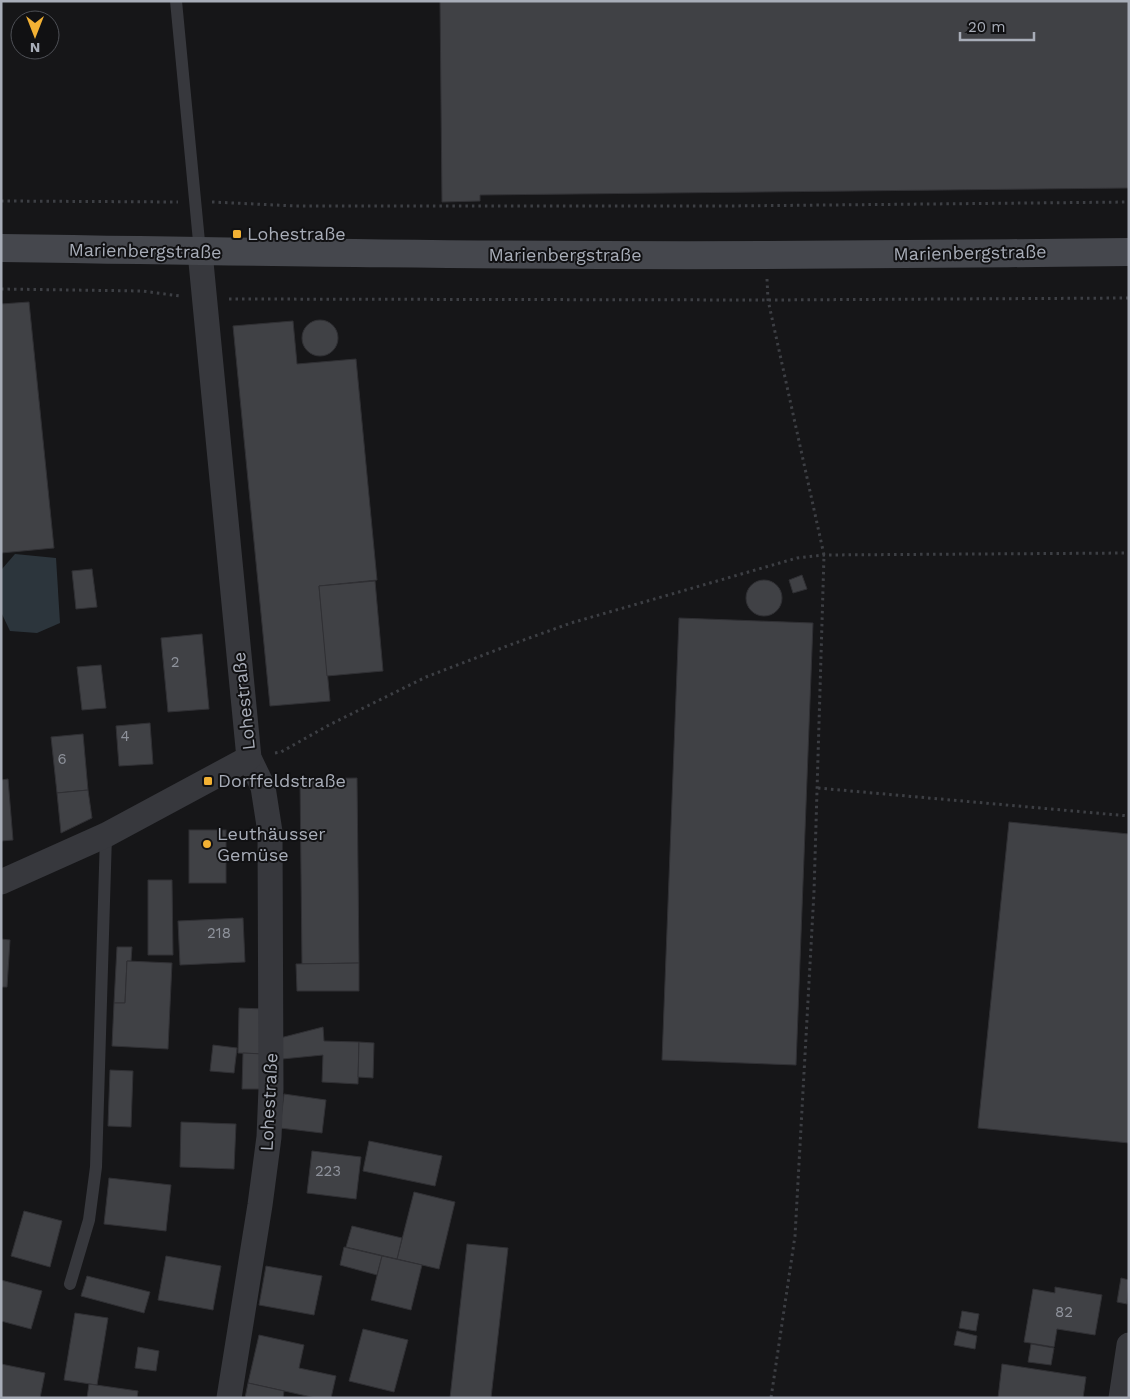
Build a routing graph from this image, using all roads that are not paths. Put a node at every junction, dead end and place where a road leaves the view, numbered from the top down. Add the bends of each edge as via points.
1 (176, 1) edge
2 (1, 248) edge
3 (200, 252) junction
4 (1129, 252) edge
5 (249, 758) junction
6 (106, 836) junction
7 (1, 882) edge
8 (70, 1284) dead end
9 (1129, 1345) edge
10 (229, 1398) edge
11 (1121, 1398) edge

1 - 3 lane, Lohestraße
2 - 3 main road, Marienbergstraße
3 - 4 main road, Marienbergstraße via 767,256
3 - 5 street, Lohestraße
5 - 6 street
5 - 10 street, Lohestraße via 263,787 270,832 271,1088 269,1137 260,1205
6 - 7 street
6 - 8 lane via 96,1167 89,1220
9 - 11 street

